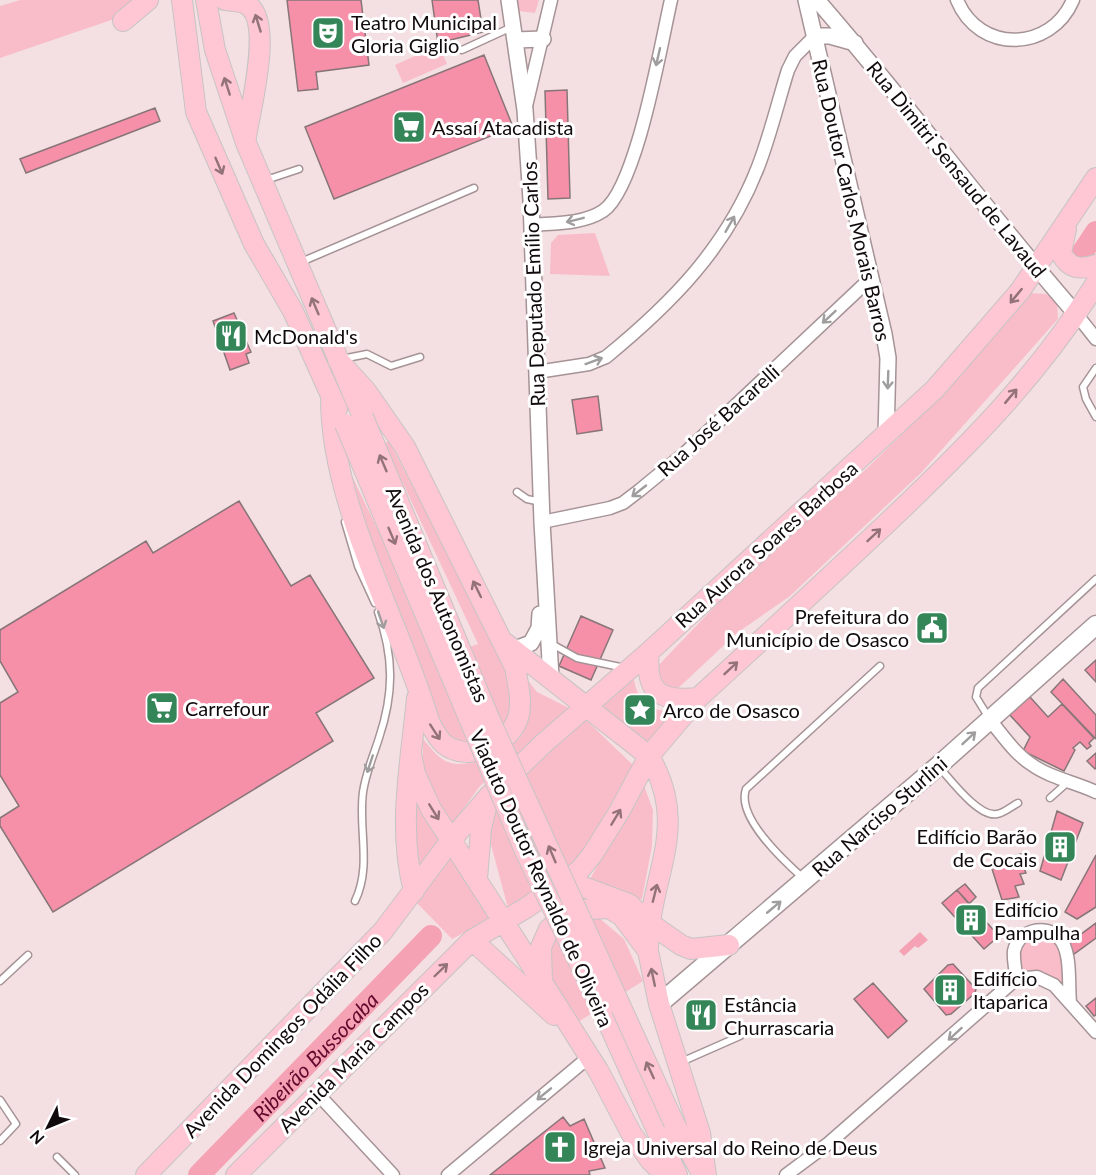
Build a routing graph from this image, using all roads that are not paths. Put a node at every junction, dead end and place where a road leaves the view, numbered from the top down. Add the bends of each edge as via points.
1 (148, 0) edge
2 (509, 0) edge
3 (551, 0) edge
4 (671, 0) edge
5 (806, 0) edge
6 (817, 0) edge
7 (957, 0) edge
8 (1073, 0) edge
9 (216, 1) edge
10 (182, 5) edge
11 (123, 21) dead end
12 (514, 33) junction
13 (815, 36) junction
14 (543, 39) junction
15 (855, 43) junction
16 (462, 50) dead end
17 (525, 110) junction
18 (246, 143) junction
19 (299, 169) dead end
20 (1096, 178) edge
21 (262, 181) junction
22 (474, 188) dead end
23 (1068, 224) junction
24 (532, 225) junction
25 (297, 263) junction
26 (1096, 265) edge
27 (1036, 269) junction
28 (872, 277) junction
29 (1096, 283) edge
30 (1077, 315) junction
31 (1096, 339) edge
32 (420, 357) dead end
33 (338, 360) junction
34 (1096, 368) edge
35 (537, 372) junction
36 (331, 398) junction
37 (1096, 417) edge
38 (354, 420) junction
39 (886, 436) junction
40 (343, 484) junction
41 (517, 492) dead end
42 (541, 502) junction
43 (542, 522) junction
44 (545, 570) junction
45 (1096, 579) edge
46 (1096, 625) edge
47 (547, 641) junction
48 (508, 645) junction
49 (649, 652) junction
50 (880, 666) dead end
51 (629, 669) junction
52 (551, 678) junction
53 (418, 687) junction
54 (698, 698) junction
55 (585, 706) junction
56 (989, 719) junction
57 (648, 756) junction
58 (412, 758) junction
59 (938, 766) junction
60 (1068, 782) junction
61 (1096, 792) edge
62 (489, 796) junction
63 (1050, 798) dead end
64 (1018, 803) dead end
65 (452, 839) junction
66 (477, 879) junction
67 (568, 880) junction
68 (805, 880) junction
69 (414, 891) junction
70 (355, 901) dead end
71 (504, 920) junction
72 (648, 922) junction
73 (472, 940) junction
74 (729, 945) junction
75 (648, 951) junction
76 (28, 955) dead end
77 (1017, 979) junction
78 (0, 981) edge
79 (542, 982) junction
80 (1070, 1002) junction
81 (659, 1004) junction
82 (1096, 1032) edge
83 (572, 1033) junction
84 (740, 1036) dead end
85 (589, 1057) junction
86 (678, 1064) junction
87 (316, 1092) junction
88 (0, 1100) edge
89 (0, 1141) edge
90 (57, 1157) dead end
91 (75, 1175) edge
92 (146, 1175) edge
93 (236, 1175) edge
94 (393, 1175) edge
95 (448, 1175) edge
96 (665, 1175) edge
97 (676, 1175) edge
98 (705, 1175) edge
99 (786, 1175) edge

1 - 11 main road
2 - 12 street, Rua Deputado Emílio Carlos
3 - 14 street
4 -> 24 street via 636,149 623,184 604,210 573,222
5 - 13 street, Rua Doutor Carlos Morais Barros
6 - 15 street, Rua Dimitri Sensaud de Lavaud
7 - 8 street via 984,33 1018,41 1045,33 1066,16
9 - 10 main road
18 -> 9 main road, Avenida dos Autonomistas via 215,50
18 -> 9 main road via 261,49 259,20 245,3
10 -> 36 main road, Avenida dos Autonomistas via 196,112 254,244 293,311
12 - 14 street
12 - 16 lane
12 - 17 street, Rua Deputado Emílio Carlos
13 - 15 street, Rua Doutor Carlos Morais Barros
13 - 28 street, Rua Doutor Carlos Morais Barros
35 -> 13 street via 589,364 606,357 698,271 733,220 758,166 788,70 795,56
14 - 17 street
15 - 27 street, Rua Dimitri Sensaud de Lavaud
17 - 24 street, Rua Deputado Emílio Carlos
18 - 21 main road, Avenida dos Autonomistas
19 - 21 lane
20 - 23 main road, Rua Aurora Soares Barbosa
21 - 25 main road, Avenida dos Autonomistas
22 - 25 lane
23 - 26 main road via 1061,253 1068,265 1078,269
23 - 27 main road, Rua Aurora Soares Barbosa
24 - 35 street, Rua Deputado Emílio Carlos
33 -> 25 main road, Avenida dos Autonomistas
27 - 30 street, Rua Dimitri Sensaud de Lavaud
27 -> 39 main road, Rua Aurora Soares Barbosa via 961,362
28 -> 39 street, Rua Doutor Carlos Morais Barros via 888,358
28 -> 43 street, Rua José Bacarelli via 685,453 623,503
29 - 30 main road, Avenida Maria Campos
30 - 31 street, Rua Dimitri Sensaud de Lavaud
54 -> 30 main road, Avenida Maria Campos via 949,464
32 - 33 lane via 391,366 367,354
33 - 38 main road, Avenida dos Autonomistas
48 -> 33 main road via 405,447 366,391
34 - 37 lane via 1083,387
35 - 42 street, Rua Deputado Emílio Carlos
36 - 38 main road, Avenida dos Autonomistas
36 - 40 main road via 331,422
38 -> 97 main road, Viaduto Doutor Reynaldo de Oliveira, bridge via 525,851 602,1009
98 -> 38 main road, Avenida dos Autonomistas, bridge via 674,1123
39 - 49 main road, Rua Aurora Soares Barbosa
40 - 53 main road
40 -> 70 lane via 348,538 386,634 392,660 386,715 363,793 365,868
41 - 42 lane
42 - 43 street, Rua Deputado Emílio Carlos
43 - 44 street, Rua Deputado Emílio Carlos
44 - 47 street, Rua Deputado Emílio Carlos
44 - 48 street, Rua Deputado Emílio Carlos via 540,589 539,628 531,643
45 - 56 lane via 978,688 976,697
46 - 56 main road, Rua Narciso Sturlini
47 - 51 lane via 577,658
47 - 52 street, Rua Deputado Emílio Carlos
48 - 52 main road
53 -> 48 main road via 429,721 445,744 474,752 496,744 517,721 519,709 519,684
49 - 51 main road, Rua Aurora Soares Barbosa
49 - 54 main road via 649,682 656,692 666,698
50 - 68 lane via 746,789 744,807 774,852
51 - 55 main road, Rua Aurora Soares Barbosa
52 - 55 main road
53 - 58 main road
54 - 57 main road, Avenida Maria Campos
55 - 57 main road
55 - 62 main road, Rua Aurora Soares Barbosa
59 -> 56 main road, Rua Narciso Sturlini
56 - 60 street via 1030,764
67 -> 57 main road, Avenida Maria Campos via 592,855
72 -> 57 main road via 669,827 662,778
58 -> 65 main road via 422,791
58 - 69 main road via 405,838 406,864
59 - 64 lane via 972,802 990,814
59 - 68 main road, Rua Narciso Sturlini
60 - 61 street
60 - 63 lane
62 - 65 main road, Rua Aurora Soares Barbosa
62 - 66 main road via 481,829
65 - 66 main road
65 - 69 main road, Rua Aurora Soares Barbosa
66 - 71 main road
67 - 71 main road, Avenida Maria Campos
67 - 72 main road via 616,897
74 -> 68 main road, Rua Narciso Sturlini
69 - 92 main road, Avenida Domingos Odália Filho via 382,931
71 - 73 main road, Avenida Maria Campos
71 - 79 main road
72 - 74 main road via 691,949
72 - 75 main road
73 - 83 main road
87 -> 73 main road, Avenida Maria Campos
74 - 81 main road, Rua Narciso Sturlini
75 - 79 main road via 622,916 609,908 572,910 549,929 541,947
81 -> 75 main road
76 - 78 lane
77 - 80 street via 1045,980
77 - 80 street via 1014,949 1018,942 1036,930 1050,932 1060,938 1065,950
77 -> 99 street via 829,1143
79 - 83 main road
80 - 82 street
81 - 86 main road
83 - 85 main road
84 - 86 lane
85 -> 95 street
85 - 96 main road via 631,1133
86 - 98 main road via 700,1133
87 - 93 main road, Avenida Maria Campos
87 - 94 street
88 - 89 lane via 16,1124
90 - 91 lane

